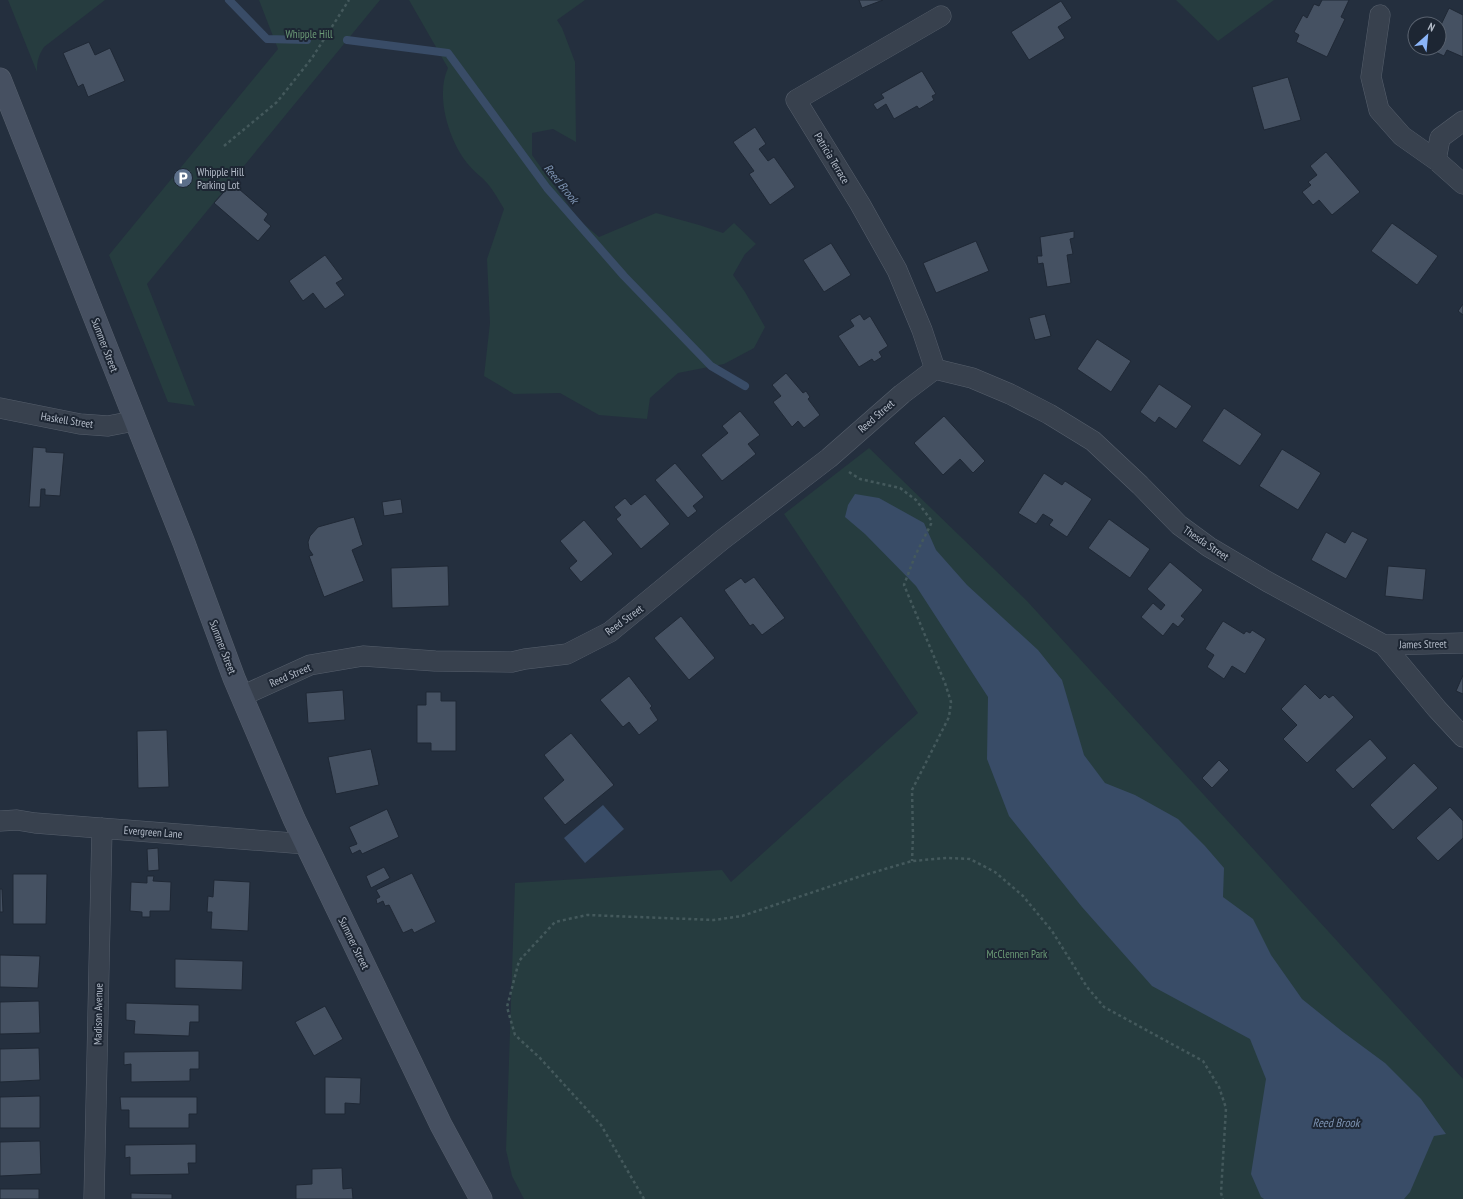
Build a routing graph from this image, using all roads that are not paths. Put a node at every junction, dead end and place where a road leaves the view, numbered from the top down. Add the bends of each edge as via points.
1 (1380, 15) dead end
2 (941, 16) dead end
3 (0, 79) edge
4 (1463, 121) edge
5 (1436, 160) junction
6 (1463, 184) edge
7 (935, 369) junction
8 (0, 408) edge
9 (134, 421) junction
10 (1463, 643) edge
11 (1384, 644) junction
12 (242, 696) junction
13 (1463, 737) edge
14 (0, 821) edge
15 (102, 828) junction
16 (306, 844) junction
17 (94, 1199) edge
18 (481, 1199) edge

1 - 5 street via 1371,77 1379,110 1402,136
2 - 7 street, Patricia Terrace via 796,100 897,270
3 - 9 main road, Summer Street
4 - 5 street via 1440,138
5 - 6 street
7 - 11 street, Thesda Street via 972,378 1010,394 1087,437 1179,525 1209,547 1275,586
7 - 12 street, Reed Street via 902,394 829,458 722,540 610,632 567,654 512,662 436,661 363,656 310,665
8 - 9 street, Haskell Street via 80,424 108,426
9 - 12 main road, Summer Street
10 - 11 street, James Street
11 - 13 street, Thesda Street
12 - 16 main road, Summer Street
14 - 15 street, Evergreen Lane via 17,820
15 - 16 street, Evergreen Lane
15 - 17 street, Madison Avenue
16 - 18 main road, Summer Street via 441,1125

